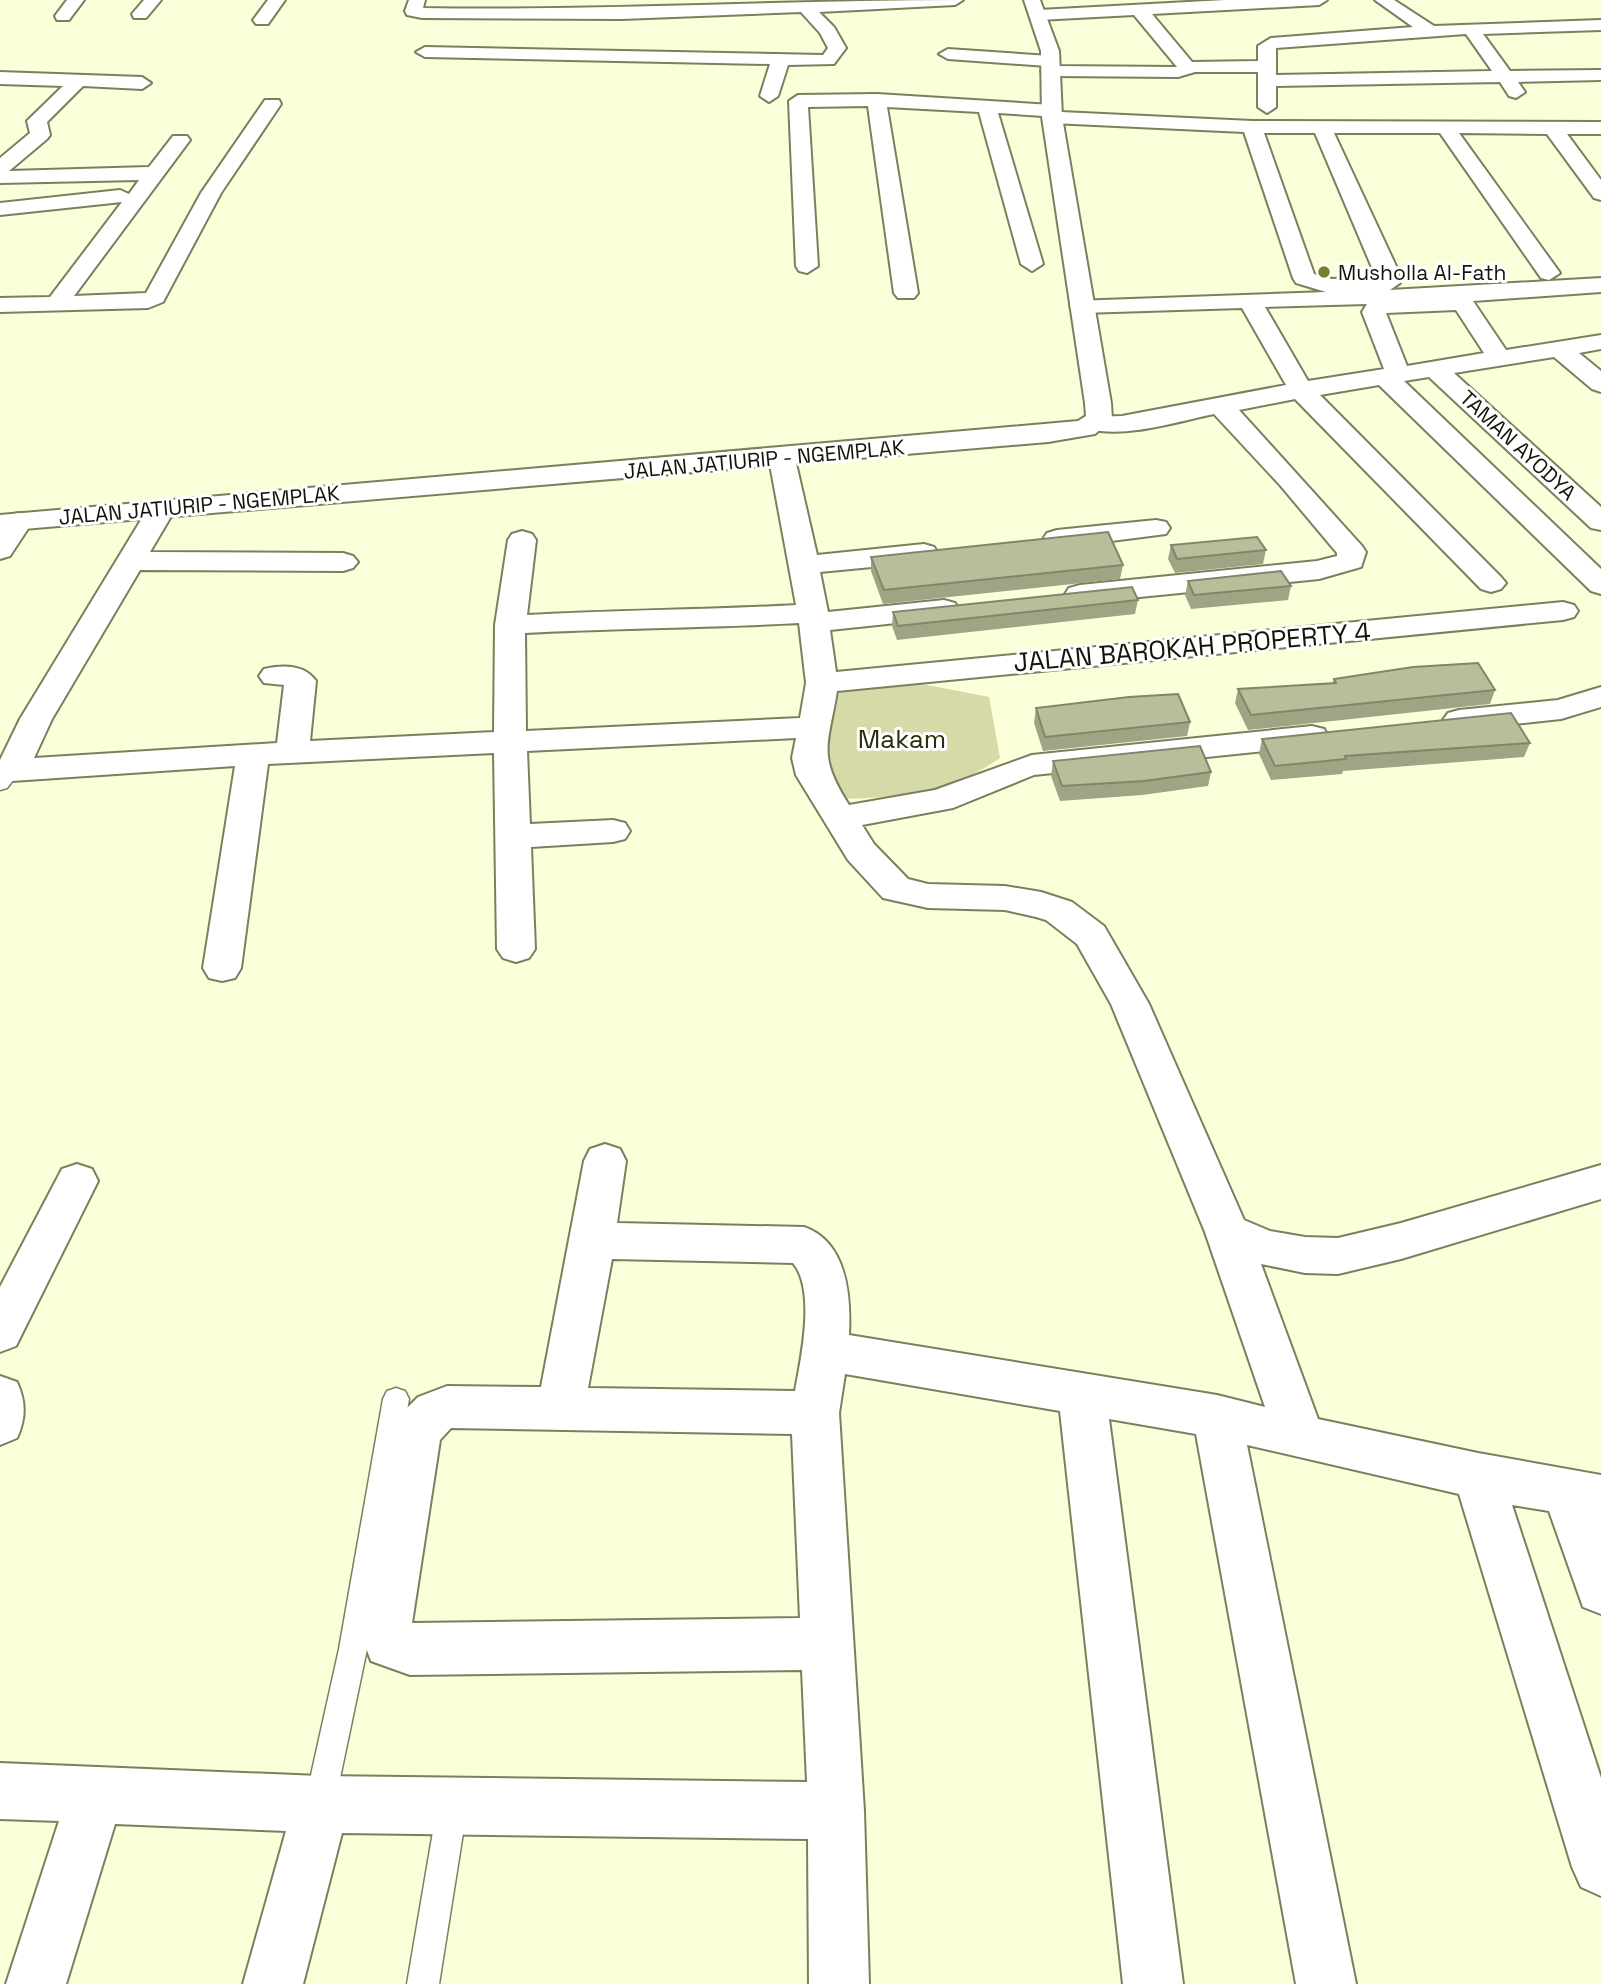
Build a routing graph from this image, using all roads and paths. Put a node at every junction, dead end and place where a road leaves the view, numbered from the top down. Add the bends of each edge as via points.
1 (76, 0) edge
2 (153, 0) edge
3 (277, 0) edge
4 (417, 0) edge
5 (955, 0) edge
6 (1320, 0) edge
7 (1383, 0) edge
8 (867, 2) edge
9 (912, 2) junction
10 (695, 6) edge
11 (1035, 7) edge
12 (1146, 7) edge
13 (806, 8) junction
14 (140, 13) dead end
15 (482, 13) junction
16 (63, 16) dead end
17 (262, 20) dead end
18 (920, 23) dead end
19 (1601, 25) edge
20 (1471, 29) junction
21 (1431, 32) junction
22 (580, 33) junction
23 (468, 37) dead end
24 (425, 52) dead end
25 (948, 54) dead end
26 (781, 59) junction
27 (1050, 66) junction
28 (1187, 67) junction
29 (1267, 73) junction
30 (1601, 75) edge
31 (1506, 76) junction
32 (0, 78) edge
33 (78, 81) junction
34 (142, 83) dead end
35 (769, 96) dead end
36 (877, 100) junction
37 (272, 104) dead end
38 (988, 107) junction
39 (1052, 114) junction
40 (1260, 127) junction
41 (1322, 127) junction
42 (1445, 127) junction
43 (1546, 127) junction
44 (1601, 128) edge
45 (180, 140) dead end
46 (0, 168) edge
47 (153, 173) junction
48 (0, 177) edge
49 (138, 194) junction
50 (1601, 194) edge
51 (0, 209) edge
52 (1032, 264) dead end
53 (807, 266) dead end
54 (1549, 273) dead end
55 (1601, 285) edge
56 (906, 293) dead end
57 (1081, 298) junction
58 (1250, 302) junction
59 (56, 304) junction
60 (0, 305) edge
61 (1601, 342) edge
62 (1558, 348) junction
63 (1499, 358) junction
64 (1434, 368) junction
65 (1391, 375) junction
66 (1601, 384) edge
67 (1301, 390) junction
68 (1220, 405) junction
69 (1097, 423) junction
70 (782, 459) junction
71 (162, 508) junction
72 (9, 522) edge
73 (1601, 523) edge
74 (1156, 528) dead end
75 (522, 540) dead end
76 (1025, 543) edge
77 (0, 550) edge
78 (946, 551) edge
79 (1133, 560) junction
80 (128, 561) junction
81 (344, 562) dead end
82 (804, 565) junction
83 (1491, 583) dead end
84 (1601, 585) edge
85 (1056, 597) edge
86 (975, 606) edge
87 (1563, 611) dead end
88 (813, 618) junction
89 (510, 625) junction
90 (275, 676) dead end
91 (822, 683) junction
92 (1601, 697) edge
93 (1422, 724) edge
94 (815, 727) junction
95 (1339, 733) edge
96 (510, 742) junction
97 (292, 752) junction
98 (253, 755) junction
99 (6, 777) edge
100 (838, 818) junction
101 (613, 831) dead end
102 (512, 836) junction
103 (516, 949) dead end
104 (222, 968) dead end
105 (604, 1161) dead end
106 (77, 1181) dead end
107 (1601, 1182) edge
108 (593, 1241) junction
109 (1233, 1250) junction
110 (0, 1332) edge
111 (825, 1352) junction
112 (1082, 1394) junction
113 (0, 1397) edge
114 (396, 1399) dead end
115 (561, 1408) junction
116 (815, 1413) junction
117 (1217, 1416) junction
118 (0, 1423) edge
119 (1300, 1437) junction
120 (1478, 1476) junction
121 (1584, 1494) edge
122 (1601, 1589) edge
123 (828, 1644) junction
124 (0, 1791) edge
125 (96, 1795) junction
126 (320, 1804) junction
127 (452, 1806) junction
128 (836, 1811) junction
129 (1601, 1867) edge
130 (36, 1984) edge
131 (273, 1984) edge
132 (423, 1984) edge
133 (839, 1984) edge
134 (1153, 1984) edge
135 (1326, 1984) edge

1 - 16 street
2 - 14 street
3 - 17 street
4 - 15 street via 413,11 422,13
5 - 9 street
6 - 12 street
7 - 21 street
8 - 9 street
8 - 13 street
9 - 18 street
10 - 13 street
10 - 22 street
11 - 12 street
11 - 27 street via 1048,41
12 - 28 street
13 - 26 street via 837,48 828,60
15 - 22 street
15 - 23 street
19 - 20 street
20 - 21 street
20 - 31 street
21 - 29 street via 1271,43 1267,46
22 - 24 street
22 - 26 street
25 - 27 street
26 - 35 street
27 - 28 street via 1178,72
27 - 39 street
28 - 29 street
29 - 31 street
29 - 40 street
30 - 31 street
31 - 43 street
32 - 33 street
33 - 34 street
33 - 46 street via 37,121 40,135
36 - 38 street
36 - 53 street via 799,101
36 - 56 street
37 - 59 street via 211,194 155,297
38 - 39 street
38 - 52 street
39 - 40 street
39 - 57 street
40 - 41 street
40 - 41 street via 1304,278 1331,286 1389,283
41 - 42 street
42 - 43 street
42 - 54 street
43 - 44 street
43 - 50 street
45 - 47 street
47 - 48 street
47 - 49 street
49 - 51 street
49 - 59 street
55 - 58 street via 1476,295
57 - 58 street
57 - 69 street via 1098,403
58 - 67 street
59 - 60 street
61 - 62 street, JALAN JATIURIP - NGEMPLAK
62 - 63 street, JALAN JATIURIP - NGEMPLAK
62 - 66 street
63 - 64 street, JALAN JATIURIP - NGEMPLAK
63 - 65 street via 1463,303 1378,307 1374,312
64 - 65 street, JALAN JATIURIP - NGEMPLAK
64 - 73 street, TAMAN AYODYA
65 - 67 street, JALAN JATIURIP - NGEMPLAK
65 - 84 street
67 - 68 street, JALAN JATIURIP - NGEMPLAK
67 - 83 street
68 - 69 street, JALAN JATIURIP - NGEMPLAK via 1122,424
68 - 79 street via 1352,552 1351,561 1318,570
69 - 70 street, JALAN JATIURIP - NGEMPLAK via 1048,434
70 - 71 street, JALAN JATIURIP - NGEMPLAK
70 - 82 street
71 - 72 street, JALAN JATIURIP - NGEMPLAK
71 - 80 street
72 - 77 street
74 - 79 street
75 - 89 street
76 - 79 street
78 - 82 street
79 - 85 street
80 - 81 street
80 - 99 street
82 - 88 street
86 - 88 street
87 - 91 street, JALAN BAROKAH PROPERTY 4
88 - 89 street via 677,621 644,617
88 - 91 street
89 - 96 street
90 - 97 street via 300,681
91 - 94 street
92 - 93 street via 1561,709
94 - 96 street
94 - 100 street via 810,766
95 - 100 street via 1032,765 941,800
96 - 97 street
96 - 102 street
97 - 98 street
98 - 99 street
98 - 104 street
100 - 109 street via 861,852 896,889 1041,905 1059,911 1091,935 1130,1004
101 - 102 street
102 - 103 street
105 - 108 street
106 - 110 street
107 - 109 street via 1338,1256 1266,1248
108 - 111 street via 804,1245 821,1266 827,1308
108 - 115 street
109 - 119 street
111 - 112 street
111 - 116 street
112 - 117 street
112 - 134 street
113 - 118 street
114 - 126 lane via 353,1648
115 - 116 street
115 - 123 street via 447,1408 423,1421 415,1440 385,1629 390,1643 410,1649
116 - 123 street
117 - 119 street
117 - 135 street
119 - 120 street
120 - 121 street
120 - 129 street
121 - 122 street
123 - 128 street
124 - 125 street
125 - 126 street
125 - 130 street
126 - 127 street
126 - 131 street
127 - 128 street
127 - 132 lane
128 - 133 street

